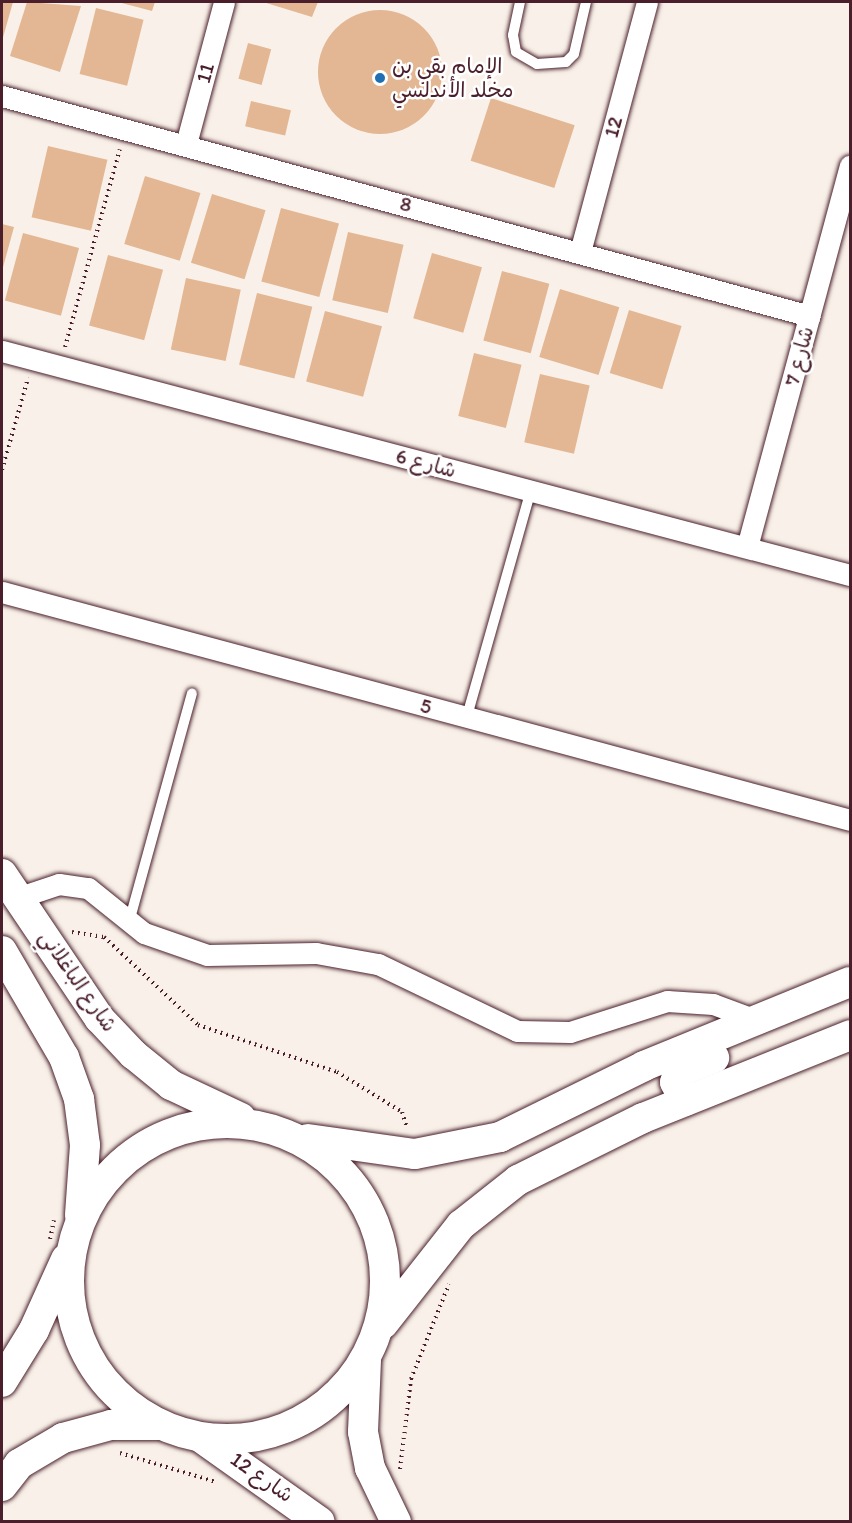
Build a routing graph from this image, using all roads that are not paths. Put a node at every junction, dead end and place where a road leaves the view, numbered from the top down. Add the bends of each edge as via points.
1 (224, 2) edge
2 (520, 2) edge
3 (586, 2) edge
4 (647, 2) edge
5 (2, 96) edge
6 (186, 144) junction
7 (850, 166) edge
8 (580, 252) junction
9 (810, 316) junction
10 (2, 351) edge
11 (531, 490) junction
12 (747, 547) junction
13 (850, 575) edge
14 (2, 592) edge
15 (192, 694) dead end
16 (467, 716) junction
17 (850, 820) edge
18 (2, 874) edge
19 (20, 897) junction
20 (129, 922) junction
21 (2, 951) edge
22 (850, 982) edge
23 (850, 990) edge
24 (756, 1020) junction
25 (850, 1035) edge
26 (685, 1101) junction
27 (274, 1130) junction
28 (63, 1232) junction
29 (378, 1332) junction
30 (366, 1359) junction
31 (2, 1382) edge
32 (162, 1425) junction
33 (201, 1437) junction
34 (2, 1486) edge
35 (394, 1520) edge
36 (320, 1521) edge

1 - 6 street, 11
2 - 3 lane via 513,35 516,52 537,64 567,62 574,54
4 - 8 street, 12
5 - 6 street, 8
6 - 8 street, 8
7 - 9 street, شارع 7
8 - 9 street, 8
9 - 12 street, شارع 7
10 - 11 street, شارع 6
11 - 12 street, شارع 6
11 - 16 lane
12 - 13 street, شارع 6
14 - 16 street, 5
15 - 20 lane
16 - 17 street, 5
18 - 19 street, شارع الباغلاني
19 - 20 street via 59,884 80,886 96,892
19 - 27 street, شارع الباغلاني via 99,1018 133,1054 171,1085
20 - 24 street via 164,943 207,956 316,953 378,964 517,1031 570,1032 667,1001 713,1004
21 - 28 street via 64,1057 79,1099 85,1145
22 - 24 street
23 - 26 street via 786,1028 679,1072 675,1082
24 - 27 street via 500,1137 415,1154 372,1152
25 - 26 street
26 - 29 street via 518,1180 488,1200 444,1244
27 - 28 street via 205,1124 152,1141 109,1175
27 - 29 street via 337,1166 372,1215 386,1273
28 - 31 street via 34,1330
28 - 32 street via 70,1308 88,1356 111,1390
29 - 30 street
30 - 33 street via 347,1385 296,1424 234,1439
30 - 35 street via 363,1432 370,1468
32 - 33 street
32 - 34 street via 111,1425 63,1438 19,1464
33 - 36 street, شارع 12

